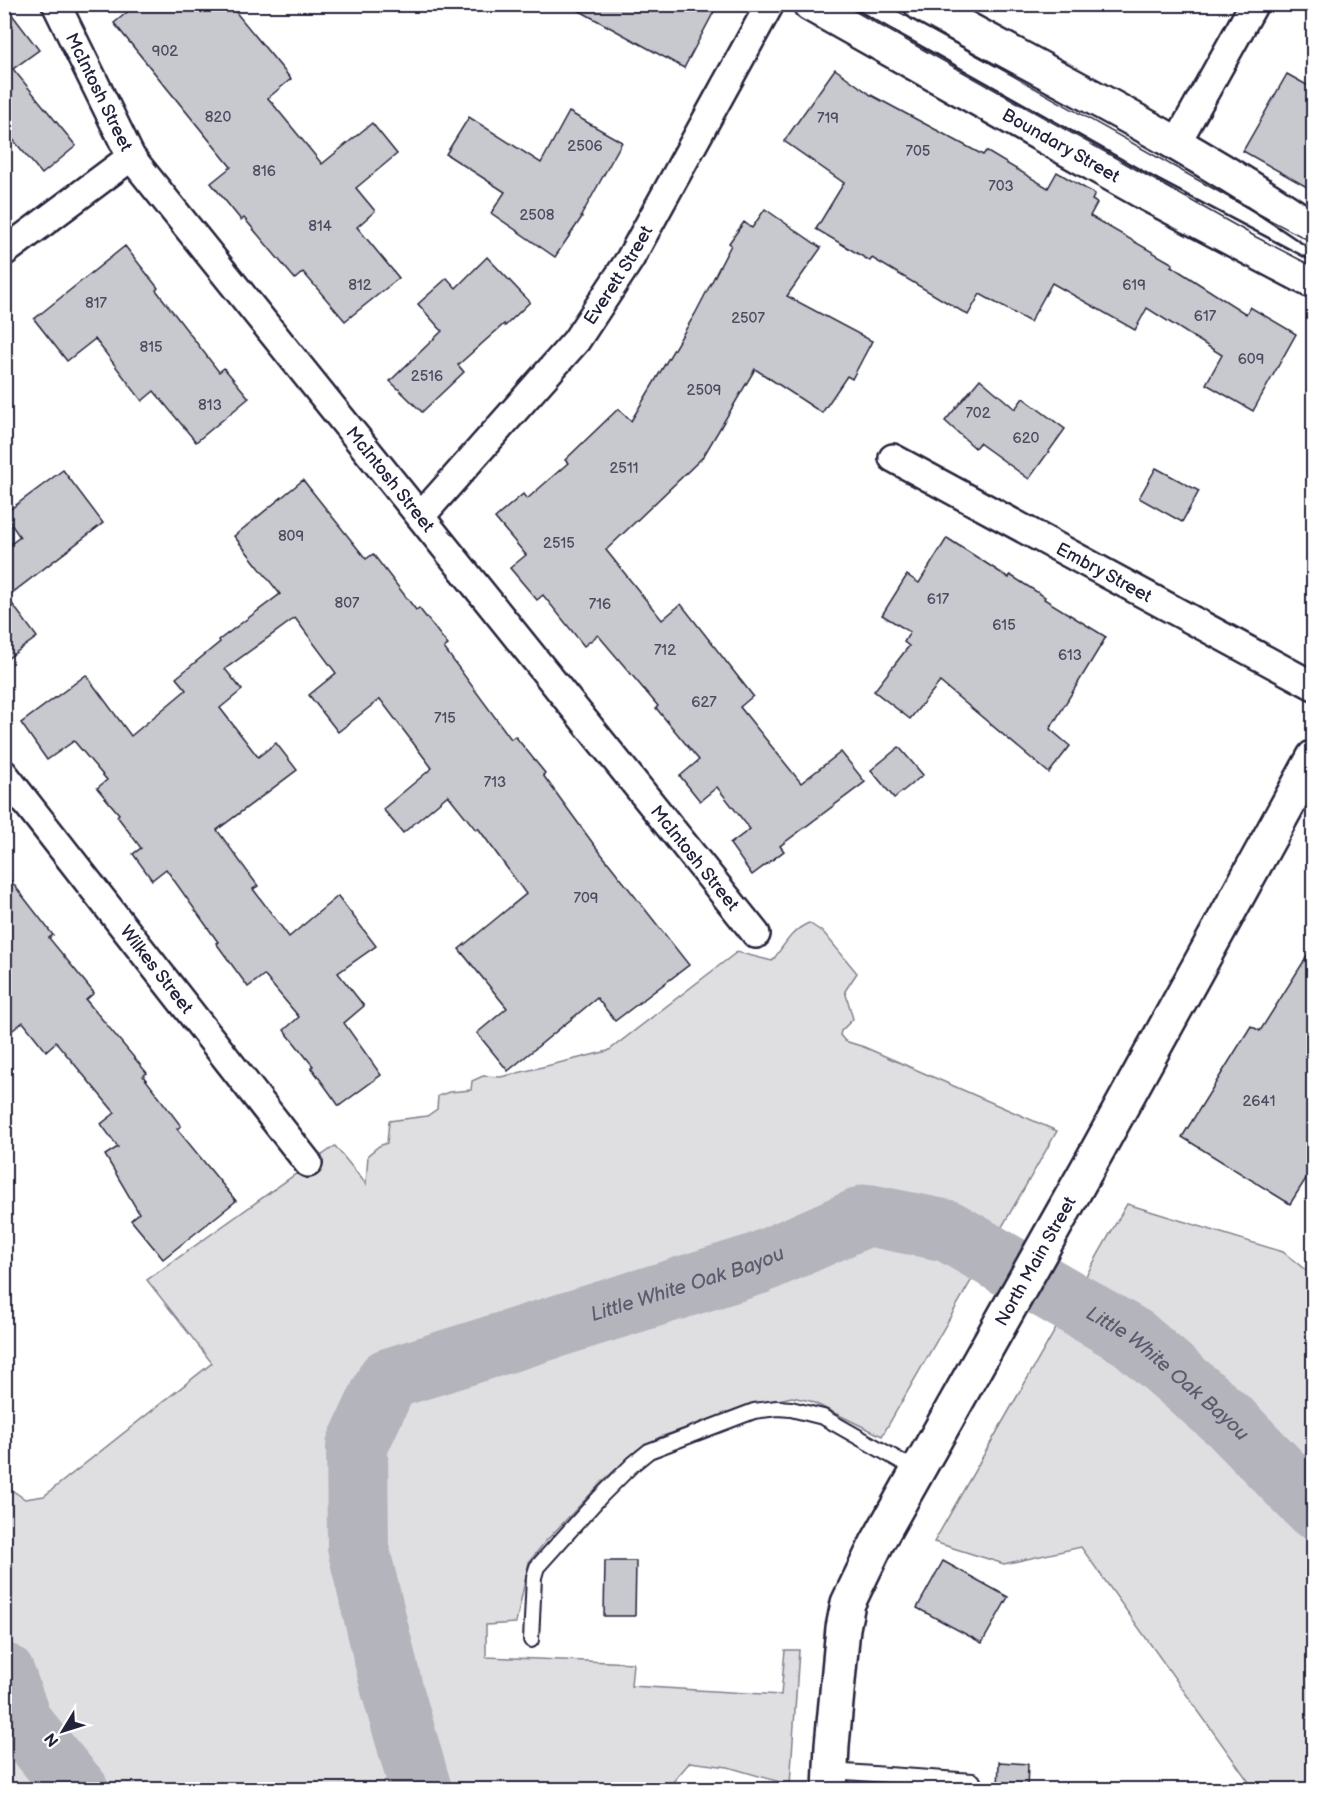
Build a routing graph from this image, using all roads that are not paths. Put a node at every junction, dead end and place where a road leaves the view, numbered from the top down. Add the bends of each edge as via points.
1 (56, 4) edge
2 (770, 4) edge
3 (810, 4) edge
4 (921, 4) edge
5 (1254, 4) edge
6 (1176, 144) junction
7 (131, 157) junction
8 (1314, 230) edge
9 (4, 252) edge
10 (1314, 282) edge
11 (893, 458) dead end
12 (421, 516) junction
13 (1314, 686) edge
14 (1314, 758) edge
15 (4, 774) edge
16 (756, 934) dead end
17 (308, 1163) dead end
18 (918, 1471) junction
19 (531, 1640) dead end
20 (830, 1780) edge
21 (973, 1781) dead end

1 - 7 street, McIntosh Street
2 - 12 street, Everett Street via 630,259 576,341
3 - 10 main road, Boundary Street via 1149,195
4 - 6 main road
5 - 6 street
6 - 8 main road
7 - 9 street
7 - 12 street, McIntosh Street
11 - 13 street, Embry Street
12 - 16 street, McIntosh Street
14 - 18 main road, North Main Street
15 - 17 street, Wilkes Street
18 - 19 lane via 823,1417 791,1409 754,1412 649,1451 600,1497 537,1567
18 - 20 main road, North Main Street via 848,1603
20 - 21 lane

